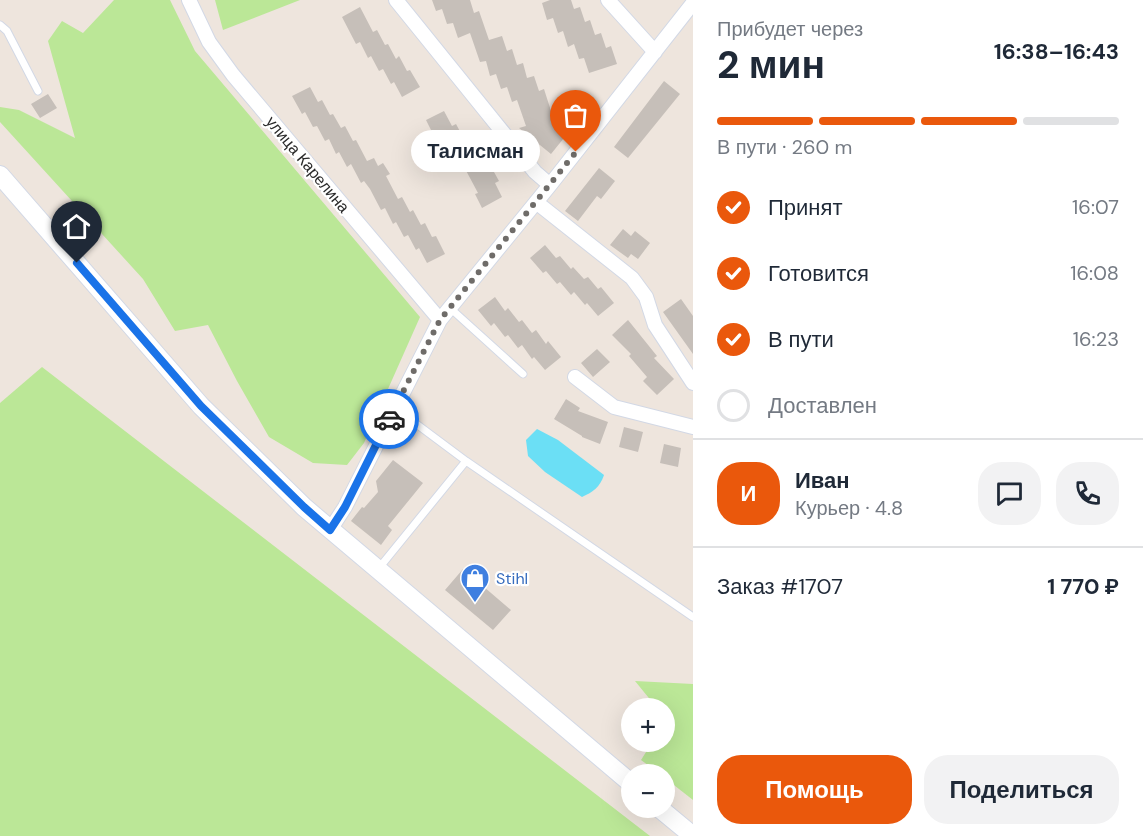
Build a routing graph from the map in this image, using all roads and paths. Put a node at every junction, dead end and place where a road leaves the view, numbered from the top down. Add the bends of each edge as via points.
1 (189, 0) edge
2 (396, 0) edge
3 (608, 0) edge
4 (693, 3) edge
5 (0, 25) edge
6 (655, 52) junction
7 (38, 91) dead end
8 (0, 175) edge
9 (550, 185) junction
10 (536, 202) junction
11 (450, 308) junction
12 (440, 320) junction
13 (523, 374) dead end
14 (575, 377) dead end
15 (693, 383) edge
16 (395, 408) junction
17 (693, 428) edge
18 (466, 461) junction
19 (330, 530) junction
20 (377, 570) junction
21 (693, 617) edge
22 (621, 775) edge
23 (671, 818) edge
24 (693, 836) edge

1 - 12 street, улица Карелина via 209,42 234,75
2 - 9 street via 535,172
3 - 6 street
4 - 6 street
5 - 7 lane via 7,31
6 - 9 street
8 - 19 street via 201,406
9 - 10 street
10 - 11 street
10 - 15 street via 632,278 646,297 655,325
11 - 12 street
11 - 13 lane
12 - 16 street
14 - 17 street via 614,407
16 - 18 lane
16 - 19 street
18 - 20 lane
18 - 21 lane
19 - 20 street
20 - 22 street
23 - 24 street

